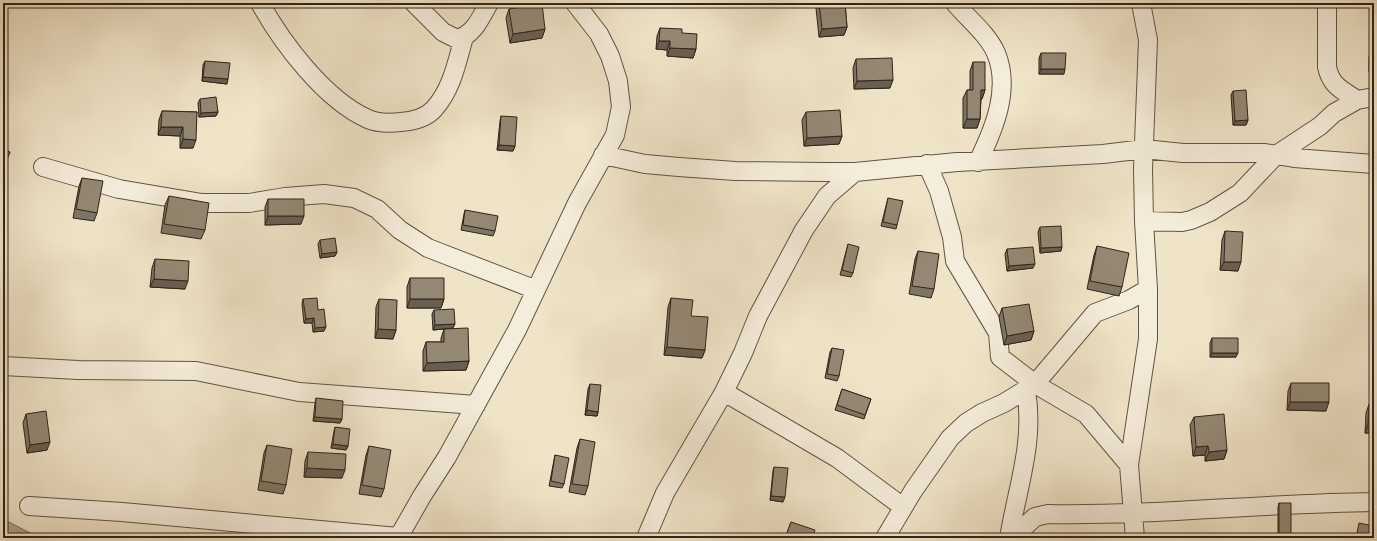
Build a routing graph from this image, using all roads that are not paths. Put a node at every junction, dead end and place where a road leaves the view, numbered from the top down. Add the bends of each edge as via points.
1 (260, 3) edge
2 (414, 3) edge
3 (489, 3) edge
4 (955, 3) edge
5 (1142, 3) edge
6 (1327, 3) edge
7 (577, 4) edge
8 (464, 37) junction
9 (1366, 99) edge
10 (1144, 149) junction
11 (603, 155) junction
12 (1276, 155) junction
13 (978, 162) junction
14 (927, 164) junction
15 (1374, 164) edge
16 (43, 167) dead end
17 (855, 172) junction
18 (1144, 221) junction
19 (534, 289) junction
20 (1148, 289) junction
21 (3, 366) edge
22 (1030, 388) junction
23 (724, 392) junction
24 (476, 405) junction
25 (1129, 465) junction
26 (1374, 502) edge
27 (29, 506) dead end
28 (903, 507) junction
29 (1133, 513) junction
30 (398, 538) edge
31 (646, 538) edge
32 (885, 538) edge
33 (1009, 538) edge
34 (1012, 538) edge
35 (1135, 538) edge

1 - 8 street via 288,47 313,76 348,108 370,120 414,121 433,111 444,96
2 - 8 street via 443,32 457,39
3 - 8 street via 473,29
4 - 13 street via 996,52 1001,73 1001,94 992,132
5 - 10 street via 1148,40
6 - 9 street via 1328,76 1331,82
7 - 11 street via 599,34 618,81 621,107 615,135
9 - 12 street via 1334,113 1309,135
10 - 12 street via 1183,153 1232,152
10 - 13 street
10 - 18 street
11 - 17 street via 645,164 735,171
11 - 19 street
12 - 15 street
12 - 18 street via 1240,193 1210,212 1182,222
13 - 14 street
14 - 17 street
14 - 22 street via 939,191 952,237 955,260 998,334 1000,357
16 - 19 street via 119,189 202,203 249,203 324,194 354,198 377,209 400,230 428,248
17 - 23 street via 828,196 814,214 758,316
18 - 20 street
19 - 24 street via 517,330
20 - 22 street via 1129,300 1095,313
20 - 25 street via 1148,339
21 - 24 street via 78,370 196,371 299,392
22 - 25 street via 1086,414
22 - 28 street via 966,423 950,438
22 - 33 street via 1026,457
23 - 28 street via 837,458
23 - 31 street via 665,493
24 - 30 street
25 - 29 street
26 - 29 street via 1280,504
27 - 30 street
28 - 32 street
29 - 34 street via 1048,514 1035,517
29 - 35 street

